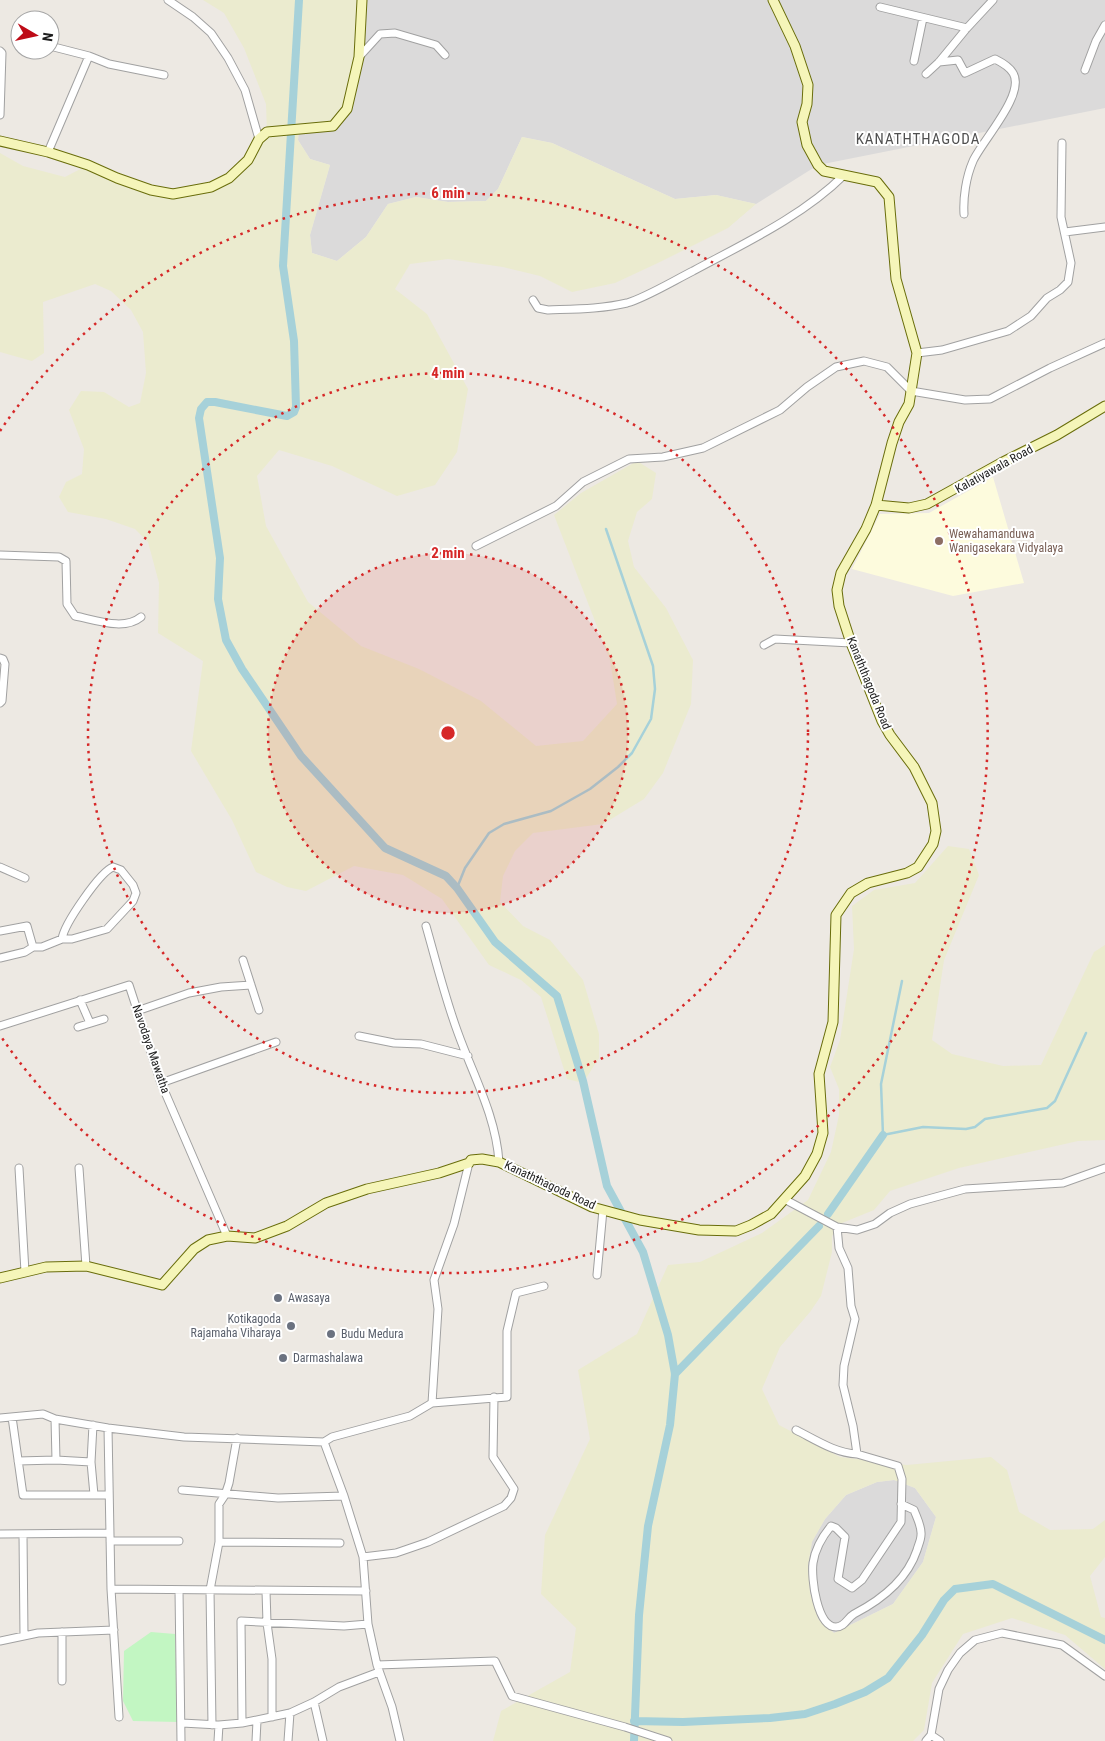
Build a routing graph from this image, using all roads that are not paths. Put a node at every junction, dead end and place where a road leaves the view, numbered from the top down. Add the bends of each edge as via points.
1 (168, 0) edge
2 (362, 0) edge
3 (773, 0) edge
4 (993, 0) edge
5 (880, 7) dead end
6 (923, 18) junction
7 (1105, 25) edge
8 (967, 28) junction
9 (60, 49) edge
10 (0, 52) edge
11 (89, 56) junction
12 (445, 56) dead end
13 (359, 57) junction
14 (914, 62) dead end
15 (939, 62) junction
16 (1085, 70) dead end
17 (926, 74) dead end
18 (164, 75) dead end
19 (0, 115) edge
20 (259, 139) junction
21 (0, 141) edge
22 (1062, 143) dead end
23 (48, 152) junction
24 (844, 175) junction
25 (964, 214) dead end
26 (1105, 227) edge
27 (1065, 232) junction
28 (533, 300) dead end
29 (1105, 343) edge
30 (917, 353) junction
31 (911, 391) junction
32 (1105, 406) edge
33 (876, 505) junction
34 (476, 546) dead end
35 (0, 554) edge
36 (141, 617) dead end
37 (851, 643) junction
38 (764, 645) dead end
39 (0, 658) edge
40 (0, 703) edge
41 (0, 867) edge
42 (25, 878) dead end
43 (426, 926) dead end
44 (0, 931) edge
45 (62, 939) junction
46 (32, 947) junction
47 (0, 958) edge
48 (243, 960) dead end
49 (251, 985) junction
50 (80, 1000) junction
51 (259, 1010) dead end
52 (137, 1011) junction
53 (104, 1019) dead end
54 (90, 1023) junction
55 (0, 1026) edge
56 (78, 1027) dead end
57 (359, 1036) dead end
58 (276, 1042) dead end
59 (468, 1056) junction
60 (161, 1083) junction
61 (499, 1162) junction
62 (469, 1163) junction
63 (19, 1168) dead end
64 (79, 1168) dead end
65 (1105, 1168) edge
66 (784, 1199) junction
67 (603, 1210) junction
68 (837, 1227) junction
69 (227, 1236) junction
70 (86, 1266) junction
71 (25, 1272) junction
72 (597, 1275) dead end
73 (0, 1278) edge
74 (544, 1286) dead end
75 (494, 1397) junction
76 (432, 1403) junction
77 (12, 1417) junction
78 (0, 1418) edge
79 (55, 1419) junction
80 (92, 1425) junction
81 (108, 1428) junction
82 (796, 1430) dead end
83 (237, 1438) junction
84 (324, 1442) junction
85 (857, 1454) junction
86 (56, 1460) junction
87 (18, 1461) junction
88 (91, 1462) junction
89 (182, 1490) dead end
90 (94, 1495) junction
91 (109, 1495) junction
92 (225, 1495) junction
93 (344, 1496) junction
94 (901, 1504) junction
95 (0, 1534) edge
96 (23, 1534) junction
97 (110, 1537) junction
98 (179, 1541) dead end
99 (219, 1542) junction
100 (340, 1543) dead end
101 (363, 1557) junction
102 (111, 1589) junction
103 (179, 1590) junction
104 (210, 1590) junction
105 (266, 1591) junction
106 (366, 1592) junction
107 (267, 1623) junction
108 (368, 1624) junction
109 (114, 1630) junction
110 (62, 1632) junction
111 (24, 1636) junction
112 (0, 1641) edge
113 (377, 1664) junction
114 (379, 1672) junction
115 (1105, 1676) edge
116 (62, 1681) dead end
117 (314, 1702) junction
118 (290, 1713) junction
119 (119, 1717) dead end
120 (272, 1717) junction
121 (257, 1720) junction
122 (182, 1723) junction
123 (242, 1723) junction
124 (215, 1725) junction
125 (928, 1738) edge
126 (181, 1741) edge
127 (218, 1741) edge
128 (256, 1741) edge
129 (288, 1741) edge
130 (323, 1741) edge
131 (400, 1741) edge
132 (668, 1741) edge
133 (940, 1741) edge

1 - 20 street via 211,33 228,58 245,90
2 - 13 street
3 - 24 street, Kanaththagoda Road via 795,46 808,85 802,122 807,145 824,171
4 - 8 street
5 - 6 street
6 - 8 street
6 - 14 street
7 - 16 street
8 - 15 street
9 - 11 street
10 - 19 street
11 - 18 street via 109,64
11 - 23 street
12 - 13 street via 436,45 395,33 380,34
13 - 20 street via 347,109 332,126 267,132
15 - 17 street
15 - 25 street via 958,60 965,73 995,58 1013,73 1015,82 1006,110 972,162 963,200
20 - 23 street via 248,160 229,178 210,188 173,194 151,190
21 - 23 street
22 - 27 street
24 - 28 street via 830,189 767,231 630,302 607,307 548,310 538,308
24 - 30 street, Kanaththagoda Road via 877,182 889,197 896,279
26 - 27 street
27 - 30 street via 1071,263 1068,282 1031,316 1008,331 942,350
29 - 31 street via 990,399 965,400
30 - 31 street, Kanaththagoda Road
31 - 33 street, Kanaththagoda Road via 909,404 892,443
31 - 34 street via 888,367 864,360 836,367 772,414 703,448 663,457 629,459 583,482 556,506
32 - 33 street, Kalatiyawala Road via 927,504 909,508
33 - 37 street, Kanaththagoda Road via 841,573 837,590
35 - 36 street via 59,557 66,562 67,604 75,616 123,625 134,623
37 - 38 street via 775,639
37 - 66 street, Kanaththagoda Road via 882,721 914,768 932,802 936,831 934,844 918,867 868,883 851,893 836,915 833,1022 819,1074 823,1132 817,1154 805,1176
39 - 40 street via 5,664
41 - 42 street
43 - 59 street
44 - 46 street via 27,926
45 - 45 street via 107,929 133,901 136,893 133,885 121,870 107,869 63,932
45 - 46 street via 42,948
46 - 47 street
48 - 49 street
49 - 51 street
49 - 52 street via 189,993
50 - 52 street, Navodaya Mawatha via 129,986
50 - 54 street
50 - 55 street, Navodaya Mawatha
52 - 60 street, Navodaya Mawatha
53 - 54 street
54 - 56 street
57 - 59 street via 421,1044
58 - 60 street
59 - 61 street via 490,1118
60 - 69 street, Navodaya Mawatha
61 - 62 street, Kanaththagoda Road via 482,1159
61 - 67 street, Kanaththagoda Road
62 - 69 street, Kanaththagoda Road via 439,1173 367,1188 326,1203 287,1226 255,1238
62 - 76 street via 454,1224 434,1280 438,1309
63 - 71 street
64 - 70 street
65 - 68 street via 1063,1183 965,1189 910,1204 875,1224 857,1230
66 - 67 street, Kanaththagoda Road via 771,1214 736,1230 699,1230
66 - 68 street
67 - 72 street
68 - 85 street via 839,1248 848,1268 855,1320 844,1366 843,1386
69 - 70 street, Kanaththagoda Road via 208,1240 194,1248 162,1285
70 - 71 street via 46,1267
71 - 73 street
74 - 75 street via 516,1293 507,1331 506,1397
75 - 76 street
75 - 101 street via 493,1457 514,1489 511,1498 504,1506 428,1542 396,1553
76 - 84 street via 410,1416
77 - 78 street
77 - 79 street via 43,1414
77 - 87 street
79 - 80 street
79 - 86 street
80 - 81 street
80 - 88 street
81 - 83 street
81 - 91 street
82 - 85 street via 830,1448
83 - 84 street
83 - 92 street
84 - 93 street
85 - 94 street via 898,1466 902,1479
86 - 87 street
86 - 88 street
87 - 90 street via 23,1496
88 - 90 street
89 - 92 street
90 - 91 street
91 - 97 street
92 - 93 street via 278,1498
92 - 99 street via 219,1504
93 - 101 street
94 - 94 street via 901,1522 862,1580 852,1588 838,1579 845,1537 831,1526 821,1539 813,1564 814,1592 824,1620 831,1626 845,1624 850,1616 893,1588 912,1563 921,1536 920,1527 914,1510
95 - 96 street
96 - 97 street
96 - 111 street
97 - 98 street
97 - 102 street
99 - 100 street
99 - 104 street
101 - 106 street
102 - 103 street
102 - 109 street
103 - 104 street
103 - 122 street
104 - 105 street
104 - 124 street
105 - 106 street
105 - 107 street
106 - 108 street
107 - 108 street
107 - 120 street via 272,1659
107 - 123 street via 241,1621
108 - 113 street
109 - 110 street
109 - 119 street
110 - 111 street
110 - 116 street
111 - 112 street
113 - 114 street
113 - 132 street via 495,1661 512,1696
114 - 117 street via 339,1687
114 - 131 street
115 - 125 street via 1062,1645 1002,1633 976,1640 960,1653 948,1670 939,1689
117 - 118 street
117 - 130 street
118 - 120 street
118 - 129 street
120 - 121 street
121 - 123 street
121 - 128 street
122 - 124 street
122 - 126 street
123 - 124 street
124 - 127 street
125 - 133 street

